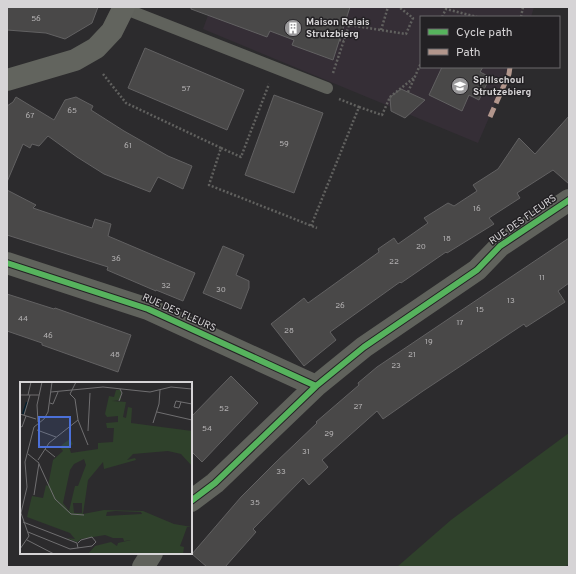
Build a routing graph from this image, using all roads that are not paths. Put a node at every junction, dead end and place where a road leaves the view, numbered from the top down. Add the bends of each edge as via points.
1 (124, 8) edge
2 (7, 80) edge
3 (328, 88) road end
4 (569, 200) edge
5 (7, 263) edge
6 (316, 386) junction
7 (192, 500) edge
8 (151, 554) edge
9 (143, 567) edge

1 - 2 main road via 112,31 96,48 75,60
1 - 3 lane
4 - 6 street, RUE DES FLEURS via 500,246 477,270 364,347
5 - 6 street, RUE DES FLEURS via 148,309
6 - 7 street, RUE DES FLEURS via 215,483
8 - 9 street

